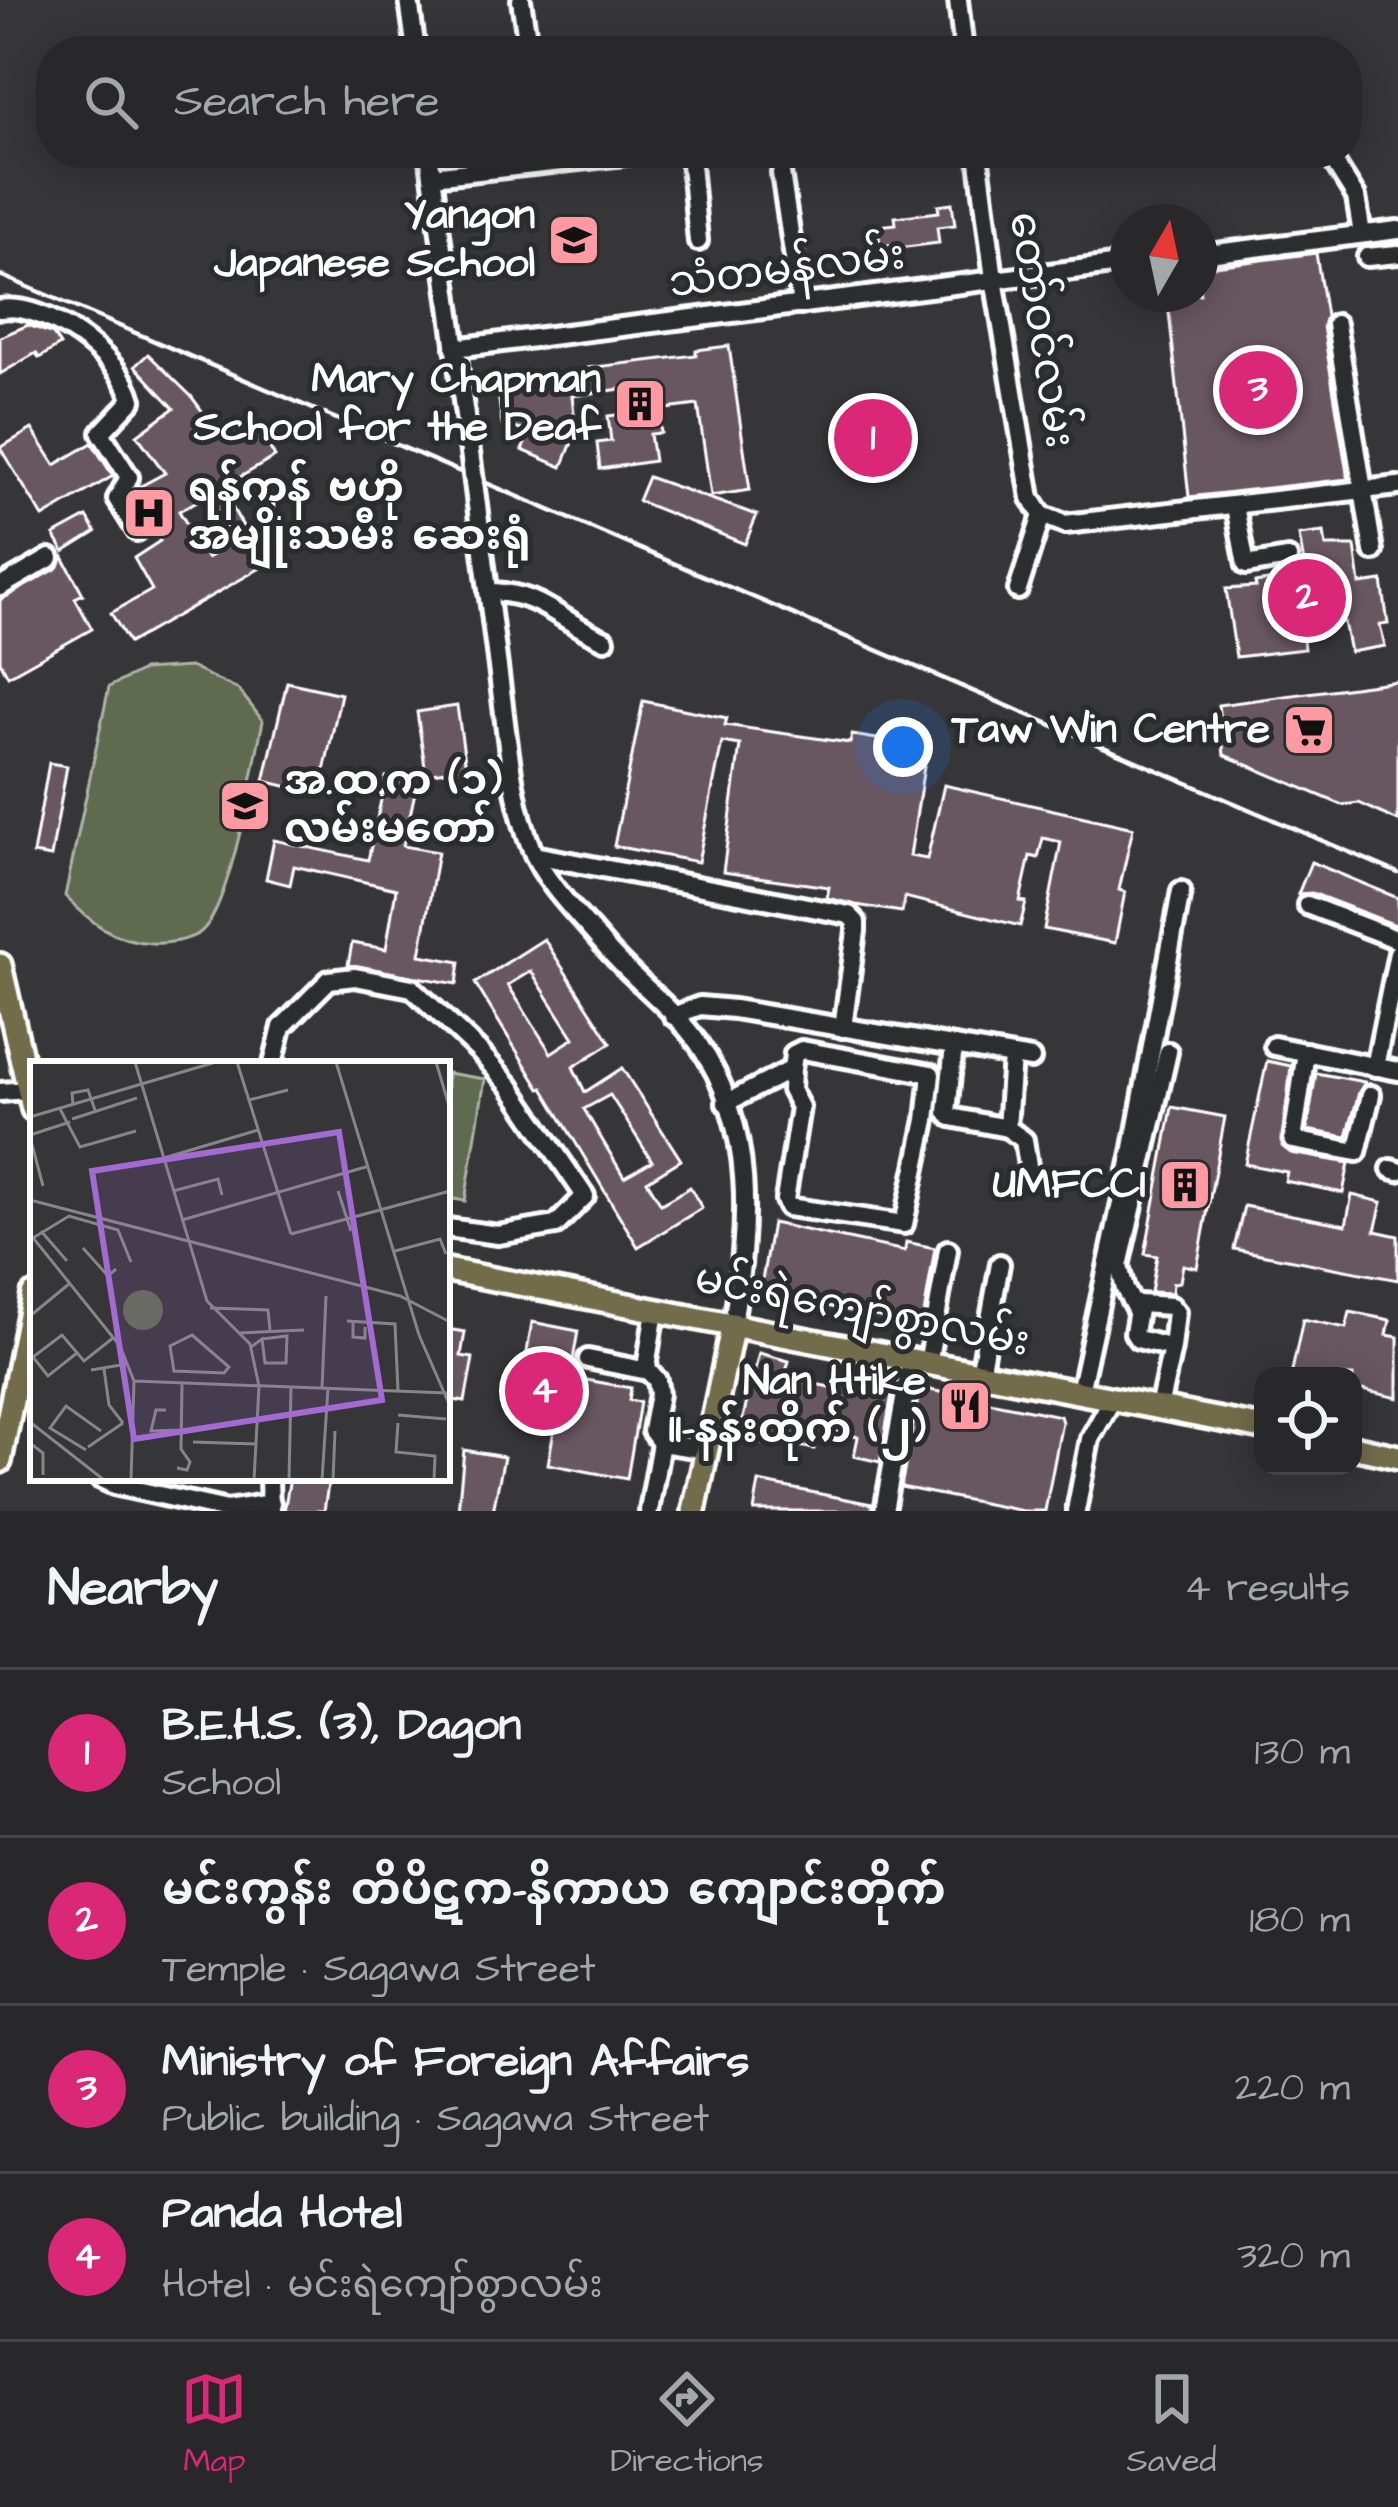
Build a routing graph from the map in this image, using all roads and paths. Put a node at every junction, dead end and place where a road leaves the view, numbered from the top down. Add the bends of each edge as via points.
1 (409, 0) edge
2 (521, 0) edge
3 (958, 0) edge
4 (414, 36) edge
5 (527, 36) edge
6 (962, 36) edge
7 (431, 168) edge
8 (505, 168) edge
9 (691, 168) edge
10 (980, 168) edge
11 (1338, 168) edge
12 (781, 173) dead end
13 (432, 176) junction
14 (1398, 230) edge
15 (1362, 234) junction
16 (698, 241) dead end
17 (1218, 253) edge
18 (1398, 254) edge
19 (1366, 257) dead end
20 (1110, 265) edge
21 (994, 279) junction
22 (801, 305) junction
23 (0, 308) edge
24 (1336, 324) dead end
25 (455, 349) junction
26 (1398, 486) edge
27 (1365, 490) junction
28 (1235, 506) junction
29 (1042, 515) junction
30 (137, 531) dead end
31 (1373, 551) dead end
32 (1288, 558) dead end
33 (50, 559) dead end
34 (0, 587) edge
35 (1018, 590) dead end
36 (488, 592) junction
37 (605, 640) dead end
38 (534, 855) junction
39 (1181, 891) dead end
40 (1307, 905) dead end
41 (1398, 940) edge
42 (1398, 953) edge
43 (0, 964) edge
44 (674, 1016) junction
45 (843, 1028) junction
46 (954, 1046) junction
47 (1274, 1046) dead end
48 (1168, 1052) dead end
49 (1306, 1052) junction
50 (1012, 1057) junction
51 (1031, 1059) dead end
52 (274, 1061) edge
53 (1375, 1066) junction
54 (792, 1069) junction
55 (1398, 1072) edge
56 (0, 1092) edge
57 (1371, 1095) dead end
58 (30, 1096) edge
59 (30, 1100) edge
60 (726, 1103) junction
61 (1007, 1128) junction
62 (1028, 1166) dead end
63 (450, 1228) edge
64 (948, 1250) dead end
65 (1000, 1264) dead end
66 (450, 1271) edge
67 (30, 1308) edge
68 (1136, 1310) junction
69 (655, 1311) junction
70 (734, 1324) junction
71 (1172, 1348) junction
72 (588, 1359) dead end
73 (920, 1363) junction
74 (648, 1371) junction
75 (980, 1374) junction
76 (1080, 1392) junction
77 (1113, 1398) junction
78 (1160, 1408) junction
79 (4, 1420) edge
80 (1254, 1426) edge
81 (661, 1443) junction
82 (1362, 1449) edge
83 (706, 1450) junction
84 (1398, 1456) edge
85 (0, 1461) edge
86 (100, 1481) edge
87 (271, 1507) edge
88 (649, 1511) edge
89 (694, 1511) edge
90 (884, 1511) edge
91 (1076, 1511) edge

1 - 4 street
2 - 5 street
3 - 6 street
7 - 13 street
8 - 13 street
9 - 16 street
10 - 21 street, တော်ဝင်လမ်း
11 - 15 street via 1355,197
12 - 22 street
13 - 25 street
14 - 15 street
15 - 17 street
18 - 19 street
20 - 21 street, သံတမန်လမ်း
21 - 22 street, သံတမန်လမ်း
21 - 29 street, တော်ဝင်လမ်း via 1031,498
22 - 25 street, သံတမန်လမ်း
23 - 30 street via 38,313 92,343 128,387 132,400 101,433 129,477 117,499
24 - 27 street
25 - 36 street, bridge
26 - 27 street
27 - 28 street
27 - 31 street
28 - 29 street via 1065,524
28 - 32 street via 1246,565
29 - 35 street
33 - 34 street
36 - 37 street via 530,596
36 - 38 street via 516,793
38 - 44 street via 614,957
38 - 45 street via 849,915 856,931
39 - 76 street
40 - 41 street
42 - 53 street
43 - 58 main road
44 - 45 street via 700,1006
44 - 60 street via 696,1040
45 - 46 street
46 - 50 street
46 - 61 street via 947,1112
47 - 49 street
48 - 68 street via 1119,1266
49 - 53 street
49 - 57 street via 1293,1140 1357,1152
50 - 51 street
50 - 61 street
52 - 63 street via 282,1027 328,980 355,977 412,988 479,1051 585,1196 556,1225 498,1235
53 - 55 street
54 - 54 street via 802,1050 931,1074 904,1224 788,1207 800,1108
54 - 60 street
56 - 59 street
60 - 70 street via 747,1193
61 - 62 street via 1024,1139
64 - 73 street
65 - 75 street
66 - 69 main road, မင်းရဲကျော်စွာလမ်း
67 - 79 main road
68 - 71 street via 1138,1339
68 - 71 street via 1145,1302 1171,1306
69 - 70 main road, မင်းရဲကျော်စွာလမ်း
69 - 74 street
70 - 73 main road, မင်းရဲကျော်စွာလမ်း
70 - 83 main road
71 - 78 street
72 - 74 street
73 - 75 main road, မင်းရဲကျော်စွာလမ်း
73 - 90 street
74 - 81 street via 657,1380 652,1431
75 - 76 main road, မင်းရဲကျော်စွာလမ်း
76 - 77 main road, မင်းရဲကျော်စွာလမ်း
77 - 78 main road, မင်းရဲကျော်စွာလမ်း
77 - 91 street via 1090,1439
78 - 80 main road, မင်းရဲကျော်စွာလမ်း
79 - 85 main road
81 - 83 street
81 - 88 street
82 - 84 main road
83 - 89 main road
86 - 87 street via 227,1510

